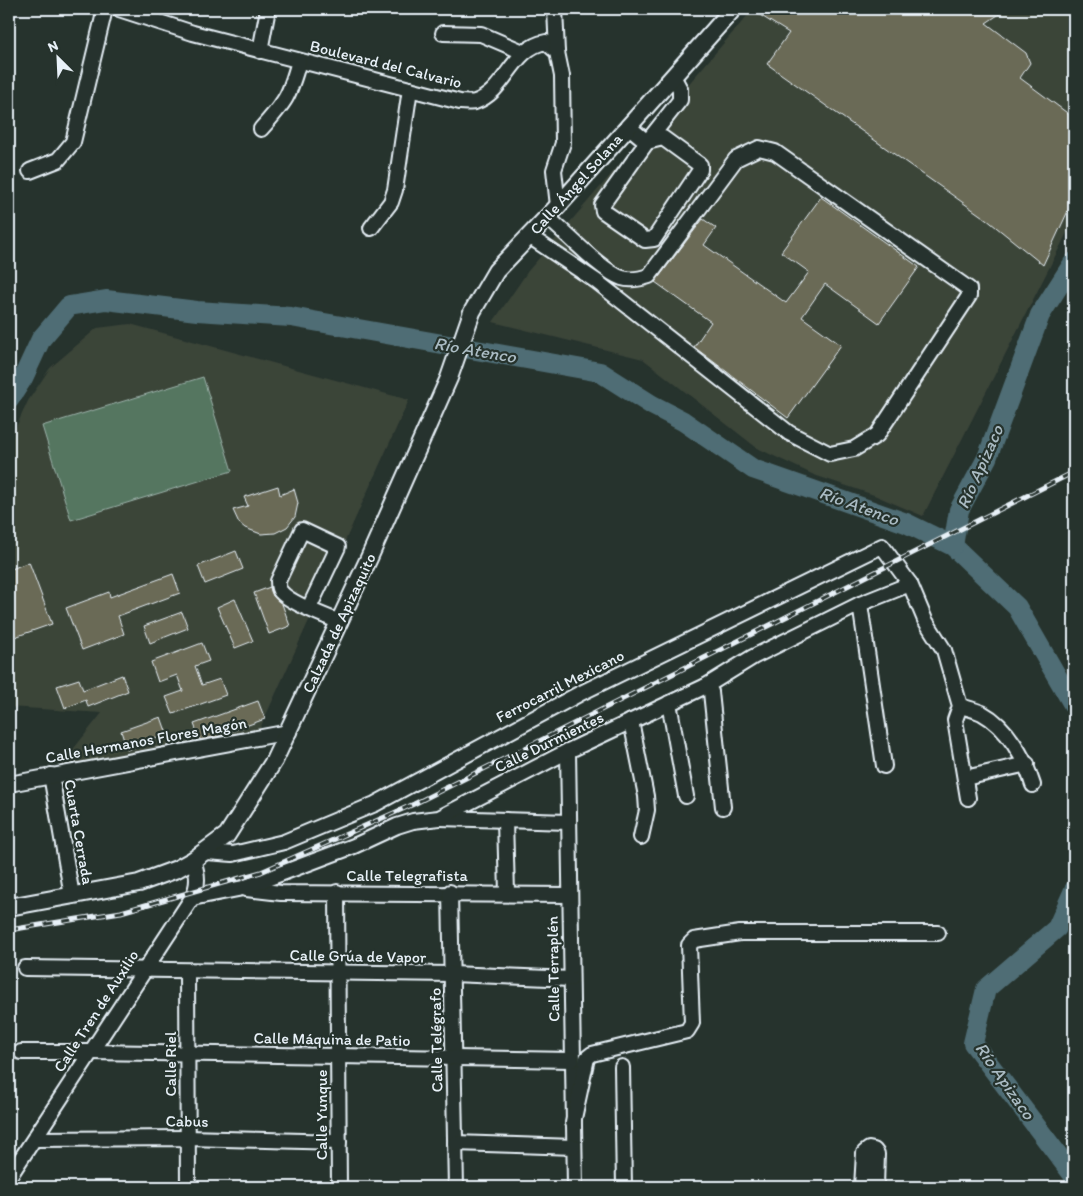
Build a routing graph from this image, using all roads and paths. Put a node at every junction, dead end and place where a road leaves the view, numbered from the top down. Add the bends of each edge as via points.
1 (105, 9) edge
2 (119, 9) edge
3 (268, 9) edge
4 (555, 9) edge
5 (733, 9) edge
6 (443, 33) dead end
7 (260, 51) junction
8 (523, 52) junction
9 (557, 52) junction
10 (299, 61) junction
11 (673, 76) junction
12 (410, 89) junction
13 (628, 126) junction
14 (261, 128) dead end
15 (647, 142) junction
16 (30, 171) dead end
17 (553, 212) junction
18 (371, 228) dead end
19 (529, 236) junction
20 (449, 378) joint
21 (910, 584) junction
22 (860, 604) junction
23 (309, 608) junction
24 (340, 622) junction
25 (706, 686) junction
26 (669, 703) junction
27 (960, 706) junction
28 (631, 721) junction
29 (289, 732) junction
30 (568, 751) junction
31 (1027, 764) junction
32 (884, 766) dead end
33 (51, 775) junction
34 (965, 778) junction
35 (9, 784) edge
36 (1033, 786) dead end
37 (686, 796) dead end
38 (968, 798) dead end
39 (723, 808) dead end
40 (439, 818) junction
41 (505, 820) junction
42 (569, 822) junction
43 (641, 837) dead end
44 (200, 856) junction
45 (243, 888) junction
46 (337, 892) junction
47 (450, 892) junction
48 (507, 893) junction
49 (570, 894) junction
50 (72, 896) junction
51 (192, 898) junction
52 (9, 907) edge
53 (938, 933) dead end
54 (25, 968) dead end
55 (187, 970) junction
56 (143, 971) junction
57 (337, 974) junction
58 (452, 974) junction
59 (571, 979) junction
60 (21, 1052) dead end
61 (91, 1052) junction
62 (188, 1054) junction
63 (338, 1057) junction
64 (454, 1058) junction
65 (572, 1060) junction
66 (622, 1067) dead end
67 (573, 1123) junction
68 (188, 1138) junction
69 (35, 1139) junction
70 (339, 1142) junction
71 (455, 1143) junction
72 (574, 1147) junction
73 (862, 1172) junction
74 (9, 1177) edge
75 (876, 1182) edge
76 (188, 1187) edge
77 (339, 1187) edge
78 (456, 1187) edge
79 (575, 1187) edge
80 (624, 1187) edge
81 (862, 1187) edge

1 - 16 street via 73,142 58,160
2 - 7 street, Boulevard del Calvario
3 - 7 street
4 - 9 street
5 - 11 main road, Calle Ángel Solana
6 - 8 street via 481,34
7 - 10 street, Boulevard del Calvario
8 - 9 street, Boulevard del Calvario via 546,42
8 - 12 street, Boulevard del Calvario via 494,88 475,102 460,102
9 - 17 street via 563,107 562,143 554,170
10 - 12 street, Boulevard del Calvario
10 - 14 street via 284,104
11 - 13 main road, Calle Ángel Solana
11 - 15 street via 680,89 680,100
12 - 18 street via 395,190 391,202
13 - 15 street
13 - 17 main road, Calle Ángel Solana
15 - 15 street via 663,138 700,165 700,170 650,240 645,240 603,211 602,205
17 - 19 main road, Calle Ángel Solana
17 - 19 street via 607,269 621,278 649,276 736,159 759,148 775,152 968,289 969,296 877,435 854,449 830,454 790,433 596,281
19 - 20 main road, Calle Ángel Solana via 496,271 472,312
20 - 24 main road, Calzada de Apizaquito
21 - 22 street, Calle Durmientes
21 - 27 street via 925,620 944,650
21 - 44 street, Ferrocarril Mexicano via 886,549 882,546 875,548 579,694 375,804 284,842 232,854
22 - 25 street, Calle Durmientes via 753,657
22 - 32 street
23 - 23 street via 286,596 278,586 302,530 338,547
23 - 24 street
24 - 29 main road, Calzada de Apizaquito
25 - 26 street, Calle Durmientes
25 - 39 street via 711,692
26 - 28 street, Calle Durmientes
26 - 37 street
27 - 31 street via 982,713 991,720
27 - 34 street via 954,720
28 - 30 street, Calle Durmientes
28 - 43 street via 646,796
29 - 33 street, Calle Hermanos Flores Magón
29 - 44 main road, Calzada de Apizaquito via 235,825
30 - 40 street, Calle Durmientes
30 - 42 street, Calle Terraplén
31 - 34 street
31 - 36 street
33 - 35 street, Calle Hermanos Flores Magón
33 - 50 street, Cuarta Cerrada
34 - 38 street
40 - 41 street
40 - 45 street, Calle Durmientes via 398,826
41 - 42 street
41 - 48 street
42 - 49 street, Calle Terraplén
44 - 50 main road, Calzada de Apizaquito via 177,869 139,883
44 - 51 street, Calle Tren de Auxilio via 196,891
45 - 46 street, Calle Telegrafista via 281,893
45 - 51 street, Calle Durmientes
46 - 47 street, Calle Telegrafista
46 - 57 street, Calle Yunque
47 - 48 street, Calle Telegrafista
47 - 58 street, Calle Telégrafo
48 - 49 street, Calle Telegrafista
49 - 59 street, Calle Terraplén
50 - 52 main road, Calzada de Apizaquito
51 - 56 street, Calle Tren de Auxilio
53 - 67 street via 740,933 694,940 689,945 692,1023 687,1031 592,1054 587,1058
54 - 56 street, Calle Grúa de Vapor
55 - 56 street, Calle Grúa de Vapor
55 - 57 street, Calle Grúa de Vapor
55 - 62 street, Calle Riel
56 - 61 street, Calle Tren de Auxilio
57 - 58 street, Calle Grúa de Vapor
57 - 63 street, Calle Yunque
58 - 59 street, Calle Grúa de Vapor
58 - 64 street, Calle Telégrafo
59 - 65 street, Calle Terraplén
60 - 61 street, Calle Máquina de Patio
61 - 62 street, Calle Máquina de Patio
61 - 69 street, Calle Tren de Auxilio
62 - 63 street, Calle Máquina de Patio
62 - 68 street, Calle Riel
63 - 64 street, Calle Máquina de Patio
63 - 70 street, Calle Yunque
64 - 65 street, Calle Máquina de Patio
64 - 71 street, Calle Telégrafo
65 - 67 street, Calle Terraplén
66 - 80 street
67 - 72 street, Calle Terraplén
68 - 69 street, Cabus
68 - 70 street, Cabus
68 - 76 street, Calle Riel
69 - 74 street, Calle Tren de Auxilio
70 - 77 street, Calle Yunque
71 - 72 street
71 - 78 street, Calle Telégrafo
72 - 79 street, Calle Terraplén
73 - 75 street
73 - 75 street via 864,1153 874,1150 877,1154
73 - 81 street

